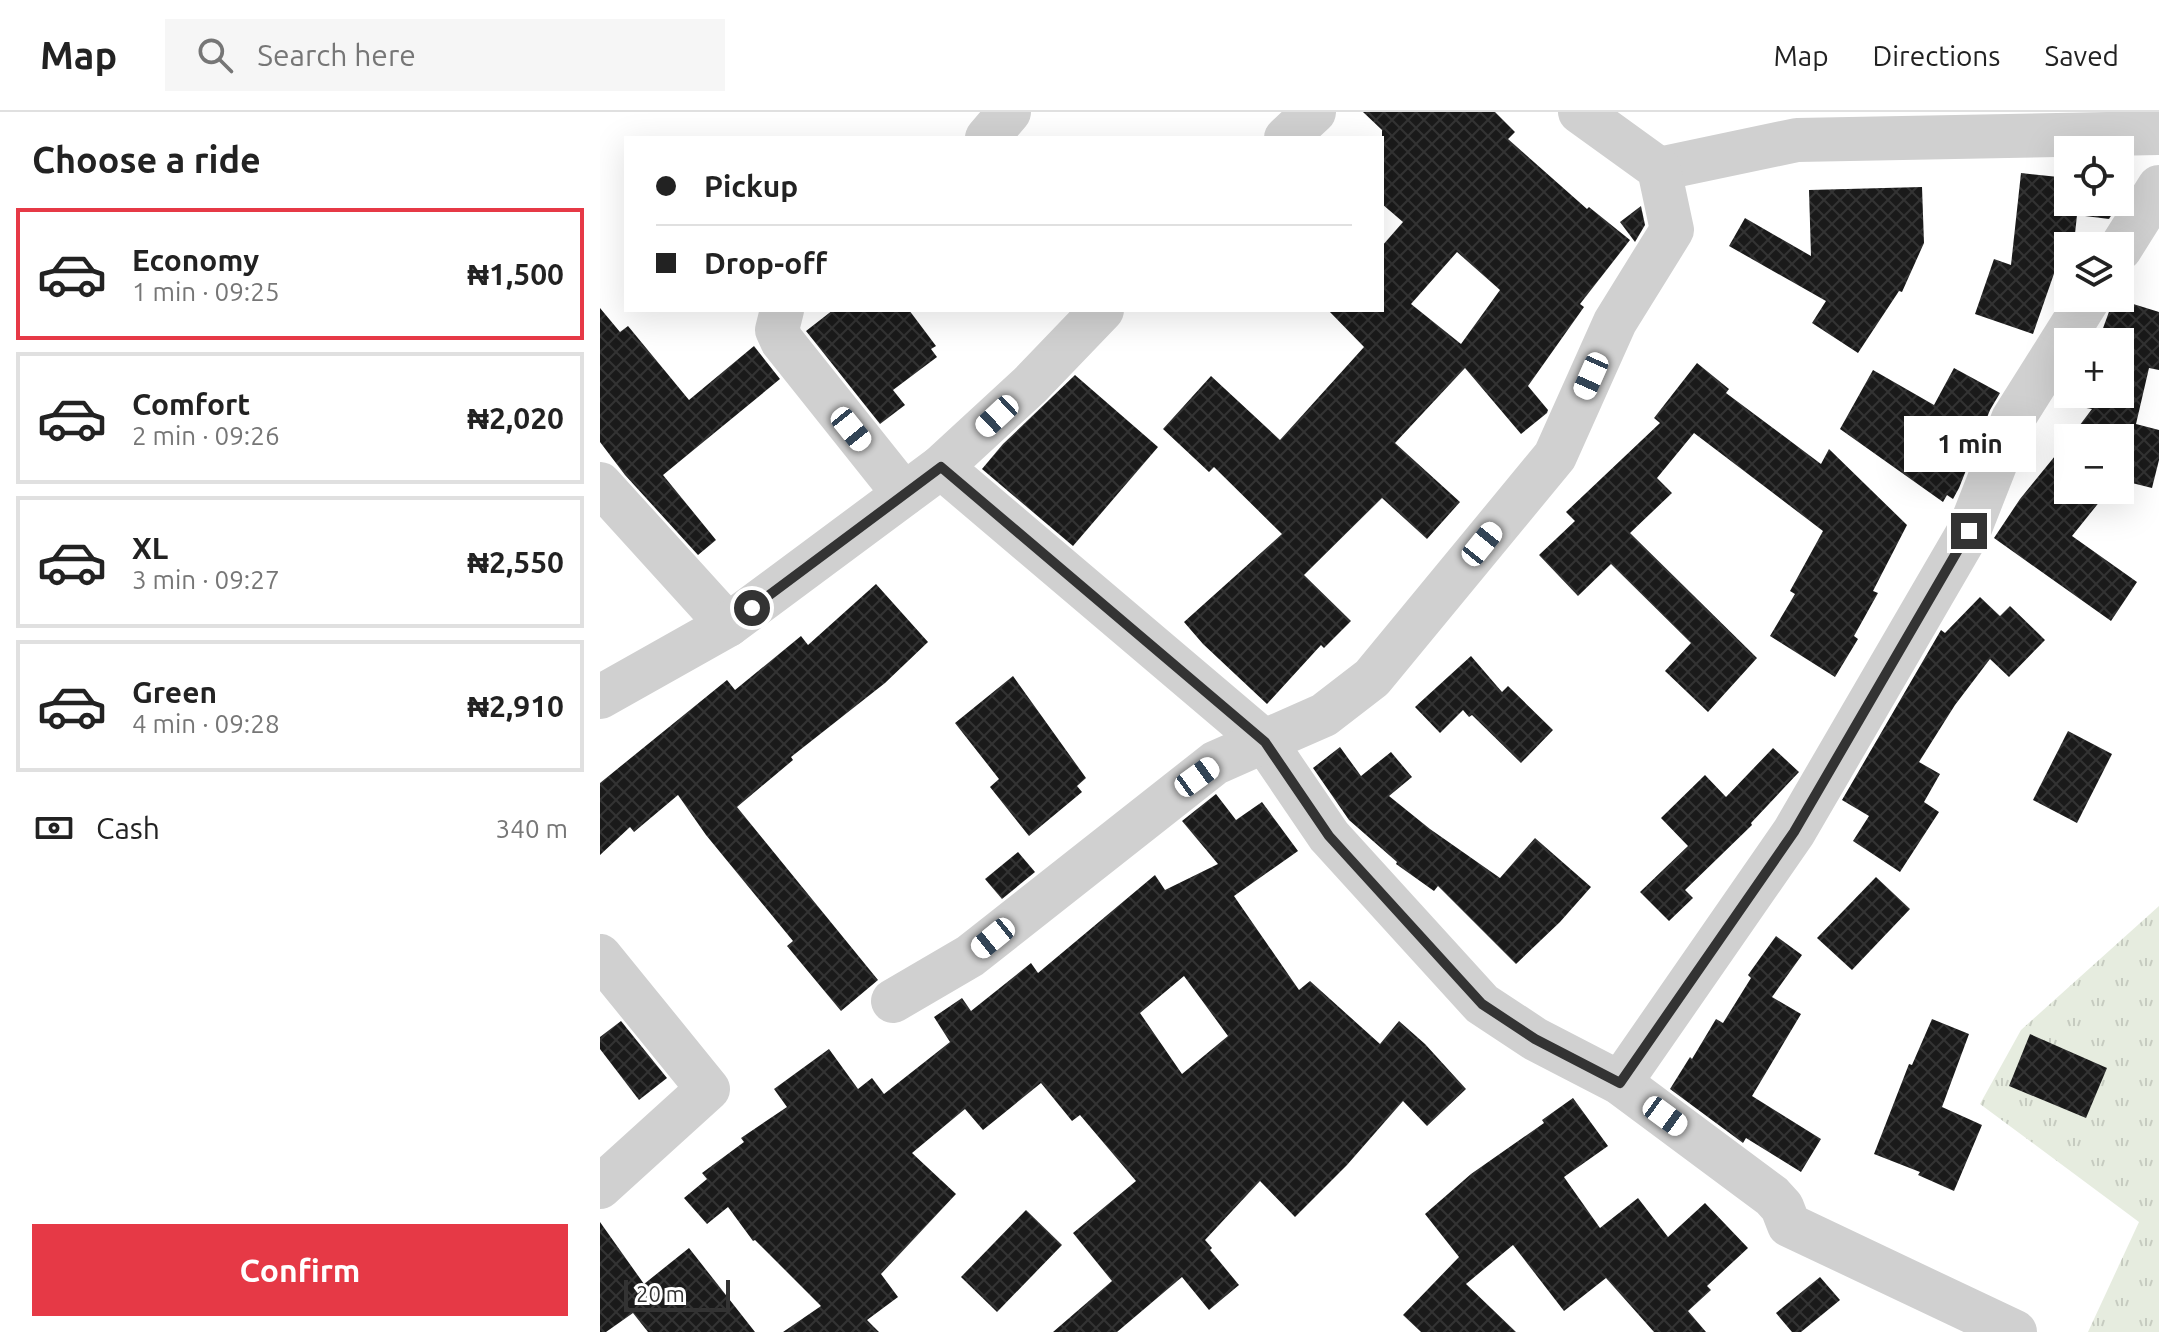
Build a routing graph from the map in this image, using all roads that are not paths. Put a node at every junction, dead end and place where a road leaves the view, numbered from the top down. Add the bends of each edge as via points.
1 (1009, 112) edge
2 (1314, 112) edge
3 (1580, 112) edge
4 (2159, 133) edge
5 (989, 136) edge
6 (1288, 136) edge
7 (1659, 169) junction
8 (2159, 187) edge
9 (2131, 232) edge
10 (782, 312) edge
11 (1100, 312) edge
12 (2080, 312) edge
13 (941, 467) junction
14 (600, 484) edge
15 (904, 494) junction
16 (728, 625) junction
17 (600, 697) edge
18 (1265, 742) junction
19 (600, 956) edge
20 (893, 1001) dead end
21 (1620, 1083) junction
22 (600, 1187) edge
23 (2015, 1332) edge

1 - 5 street
2 - 6 street
3 - 7 street
4 - 7 street via 1797,140
7 - 18 street via 1672,230 1615,322 1555,456 1372,678 1324,715
8 - 9 street
10 - 15 street via 777,330 782,341
11 - 13 street
12 - 21 street via 2013,419 1969,531 1794,832
13 - 15 street
13 - 18 street
14 - 16 street
15 - 16 street
16 - 17 street
18 - 20 street via 1215,763 970,956
18 - 21 street via 1329,836 1482,1004 1535,1039
19 - 22 street via 708,1089
21 - 23 street via 1772,1196 1789,1225

